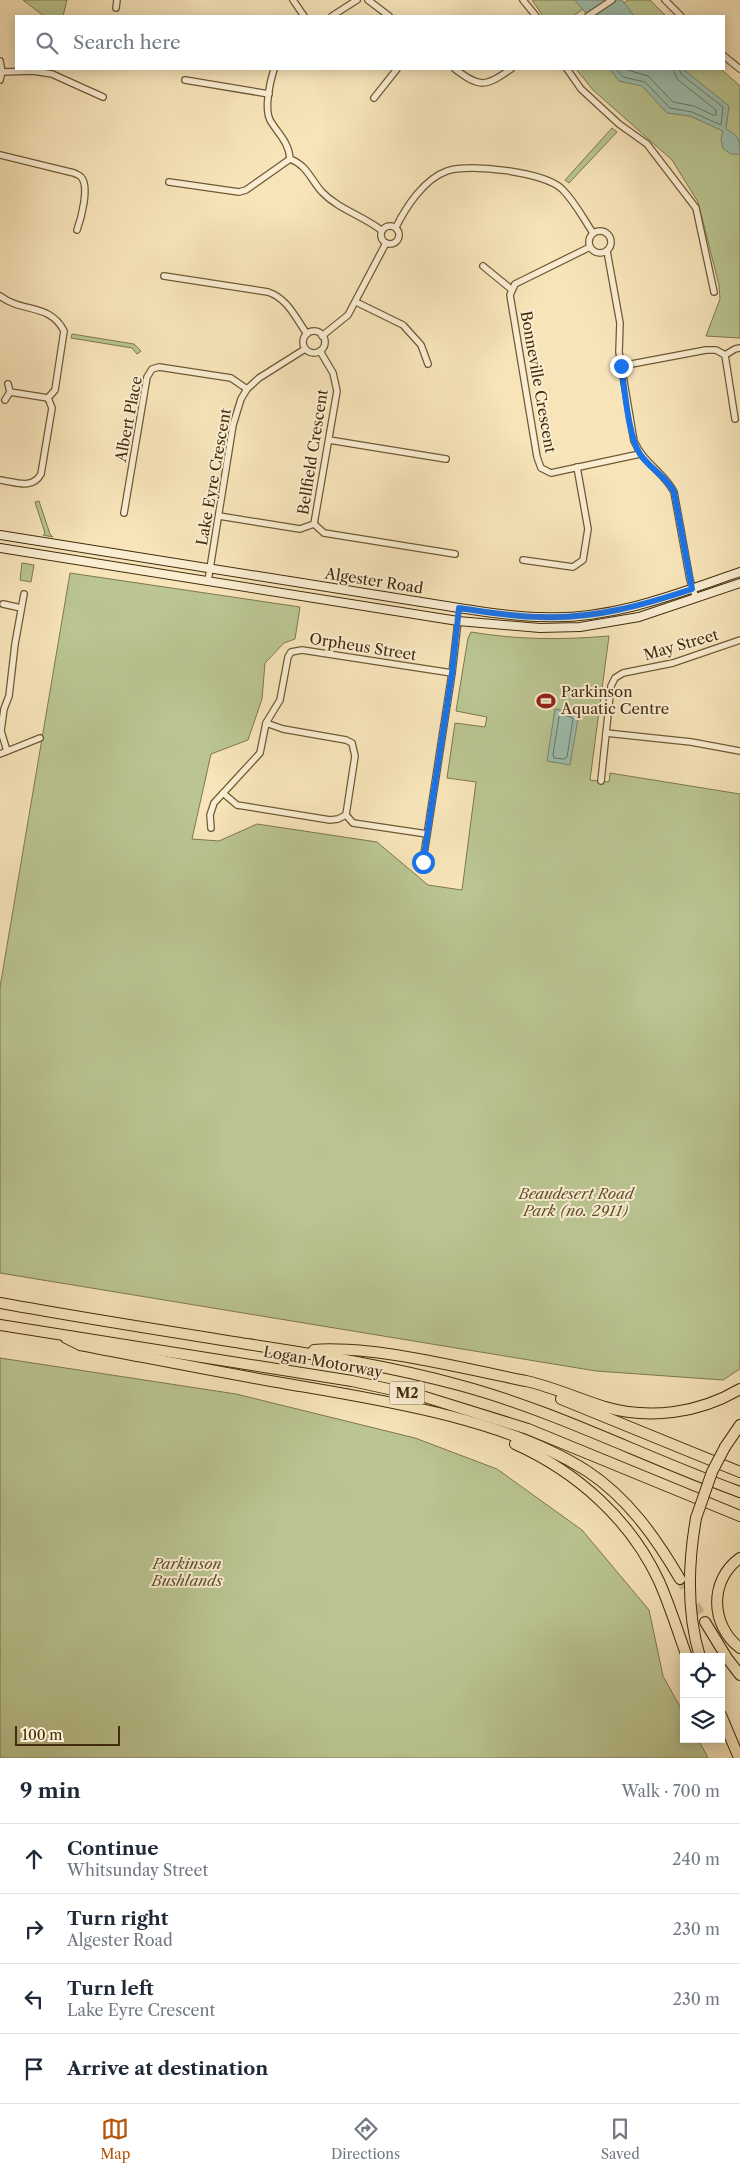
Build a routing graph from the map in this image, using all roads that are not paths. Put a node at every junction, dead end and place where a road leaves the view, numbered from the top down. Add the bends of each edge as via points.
1 (117, 0) edge
2 (293, 0) edge
3 (357, 0) edge
4 (368, 0) edge
5 (523, 0) edge
6 (612, 0) edge
7 (665, 0) edge
8 (116, 8) dead end
9 (303, 15) edge
10 (334, 15) edge
11 (388, 15) edge
12 (535, 15) edge
13 (590, 15) edge
14 (680, 15) edge
15 (725, 57) edge
16 (0, 62) edge
17 (740, 69) edge
18 (274, 70) edge
19 (396, 70) edge
20 (456, 70) edge
21 (510, 70) edge
22 (568, 70) edge
23 (2, 72) junction
24 (0, 80) edge
25 (186, 80) dead end
26 (270, 94) junction
27 (103, 97) dead end
28 (374, 98) dead end
29 (0, 155) edge
30 (290, 159) junction
31 (169, 182) dead end
32 (396, 227) junction
33 (77, 230) dead end
34 (381, 230) junction
35 (593, 233) junction
36 (386, 243) junction
37 (590, 247) junction
38 (607, 251) junction
39 (483, 266) dead end
40 (164, 276) dead end
41 (511, 289) junction
42 (714, 292) dead end
43 (0, 296) edge
44 (356, 302) junction
45 (307, 334) junction
46 (322, 336) junction
47 (305, 348) junction
48 (740, 348) edge
49 (320, 350) junction
50 (725, 355) junction
51 (428, 364) dead end
52 (621, 366) junction
53 (8, 384) dead end
54 (247, 390) junction
55 (10, 392) junction
56 (48, 398) junction
57 (5, 400) dead end
58 (735, 419) dead end
59 (329, 440) junction
60 (640, 454) junction
61 (446, 459) dead end
62 (577, 468) junction
63 (0, 480) edge
64 (124, 513) dead end
65 (218, 516) junction
66 (314, 524) junction
67 (0, 535) edge
68 (0, 548) edge
69 (455, 554) dead end
70 (523, 560) dead end
71 (210, 569) junction
72 (740, 572) edge
73 (208, 581) junction
74 (740, 583) edge
75 (692, 589) junction
76 (24, 594) dead end
77 (696, 598) junction
78 (4, 604) dead end
79 (21, 608) junction
80 (459, 608) junction
81 (458, 621) junction
82 (740, 640) edge
83 (452, 673) junction
84 (266, 722) junction
85 (606, 733) junction
86 (40, 738) dead end
87 (7, 751) junction
88 (740, 751) edge
89 (0, 754) edge
90 (601, 781) dead end
91 (223, 793) junction
92 (346, 815) junction
93 (211, 828) dead end
94 (427, 834) junction
95 (423, 862) dead end
96 (0, 1303) edge
97 (0, 1325) edge
98 (56, 1334) junction
99 (298, 1352) junction
100 (514, 1380) junction
101 (740, 1389) edge
102 (740, 1425) edge
103 (481, 1426) junction
104 (740, 1472) edge
105 (740, 1492) edge
106 (740, 1516) edge
107 (740, 1558) edge
108 (680, 1579) tunnel mouth
109 (705, 1622) tunnel mouth
110 (740, 1648) edge
111 (685, 1653) edge
112 (699, 1653) edge
113 (740, 1675) edge
114 (725, 1728) edge
115 (739, 1758) edge

1 - 8 street
2 - 9 street
3 - 10 street
4 - 11 street
5 - 12 street
6 - 13 street
7 - 14 street
15 - 17 street
16 - 23 street
18 - 26 street
19 - 28 street
20 - 21 street via 476,84 485,84
22 - 42 street via 581,89 619,124 647,144 696,208
23 - 24 street
23 - 27 street via 33,70 52,74
25 - 26 street
26 - 30 street via 269,119 286,144
29 - 33 street via 81,176 85,193
30 - 31 street via 239,192
30 - 34 street via 305,167 322,192 335,203
32 - 34 street via 388,225
32 - 35 street via 423,188 435,177 463,168 523,173 547,180 561,188
32 - 36 street via 398,239 394,243
34 - 36 street via 381,238
35 - 37 street
35 - 38 street via 601,231 608,234 611,241
36 - 44 street
37 - 38 street via 596,253
37 - 41 street via 515,284
38 - 52 street via 620,323
39 - 41 street
40 - 45 street via 279,296
41 - 62 street, Bonneville Crescent via 541,468 551,473
43 - 56 street via 52,315 60,322 64,331 55,390
44 - 46 street via 348,315
44 - 51 street via 403,325 421,345
45 - 46 street via 317,332
45 - 47 street via 303,342
46 - 49 street via 324,345
47 - 49 street via 314,353
47 - 54 street, Lake Eyre Crescent via 259,378
48 - 50 street
49 - 59 street, Bellfield Crescent via 333,373 336,386
50 - 52 street via 716,350 706,350
50 - 58 street
52 - 60 street via 634,441
53 - 55 street
54 - 64 street, Albert Place via 231,378 159,367 152,370 147,377
54 - 65 street, Lake Eyre Crescent via 233,425
55 - 56 street
55 - 57 street
56 - 63 street via 52,408 41,474 37,481 25,484
59 - 61 street
59 - 66 street, Bellfield Crescent
60 - 62 street, Bonneville Crescent
60 - 75 street via 674,492
62 - 70 street via 588,529 583,560 573,567
65 - 66 street, Bellfield Crescent via 300,529
65 - 71 street, Lake Eyre Crescent
66 - 69 street via 324,533
67 - 71 main road, Algester Road
68 - 73 main road, Algester Road
71 - 73 street, Lake Eyre Crescent
71 - 80 main road, Algester Road
72 - 75 main road, Algester Road
73 - 81 main road, Algester Road
74 - 77 main road, Algester Road
75 - 77 street
75 - 80 main road, Algester Road via 625,609 570,617 510,616
76 - 79 street
77 - 81 main road, Algester Road via 639,617 580,628
78 - 79 street
79 - 87 street via 1,731
80 - 81 main road
81 - 83 street
82 - 85 street, May Street via 673,664 623,673 615,678
83 - 84 street, Orpheus Street via 296,650 288,658 280,700
83 - 94 street
84 - 91 street, Orpheus Street via 260,754
84 - 92 street via 283,729 352,743 355,756
85 - 88 street via 692,742
85 - 90 street, May Street
86 - 87 street
87 - 89 street
91 - 92 street via 236,806 330,820
91 - 93 street, Orpheus Street via 210,814
92 - 94 street via 353,823
94 - 95 street
96 - 99 highway, Logan Motorway / M2
97 - 98 highway, Logan Motorway / M2
98 - 103 highway via 80,1346 354,1394
98 - 106 highway, Logan Motorway / M2 via 352,1381 425,1397 536,1432
99 - 100 highway via 332,1348 392,1354
99 - 105 highway, Logan Motorway / M2 via 381,1366 496,1396
100 - 101 highway via 526,1381 607,1408 648,1413 701,1407
100 - 104 highway
102 - 112 highway, bridge via 712,1472 696,1518 689,1590
103 - 108 highway via 560,1456 603,1483 642,1522
103 - 111 highway via 488,1433 556,1466 587,1488 617,1518 653,1569
107 - 110 highway via 724,1575 717,1604 722,1626
109 - 113 highway
114 - 115 highway

